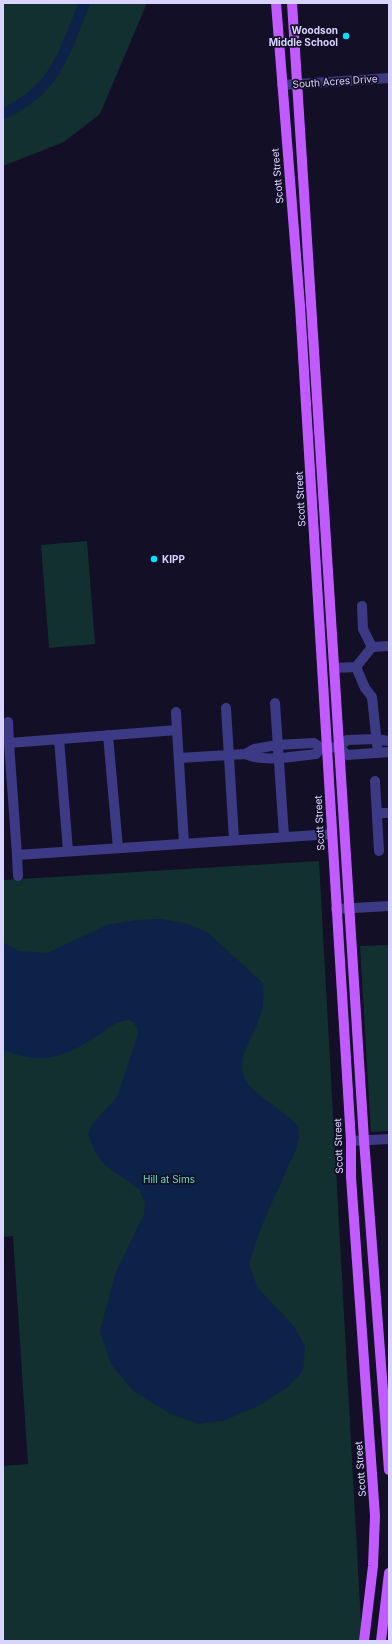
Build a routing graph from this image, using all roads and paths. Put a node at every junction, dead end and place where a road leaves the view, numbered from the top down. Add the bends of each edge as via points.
1 (276, 3) edge
2 (292, 3) edge
3 (389, 78) edge
4 (298, 84) junction
5 (282, 85) junction
6 (312, 305) junction
7 (300, 306) junction
8 (312, 502) junction
9 (324, 502) junction
10 (362, 606) dead end
11 (318, 607) junction
12 (331, 607) junction
13 (389, 646) edge
14 (372, 647) junction
15 (356, 667) junction
16 (334, 668) junction
17 (275, 703) dead end
18 (226, 708) dead end
19 (176, 712) dead end
20 (8, 722) dead end
21 (177, 730) junction
22 (108, 735) junction
23 (58, 739) junction
24 (375, 739) junction
25 (389, 741) edge
26 (9, 743) junction
27 (295, 744) junction
28 (277, 745) junction
29 (339, 747) junction
30 (324, 748) junction
31 (389, 752) edge
32 (378, 753) junction
33 (245, 754) junction
34 (229, 755) junction
35 (296, 756) junction
36 (278, 757) junction
37 (179, 758) junction
38 (375, 781) dead end
39 (389, 812) edge
40 (377, 813) junction
41 (332, 834) junction
42 (284, 836) junction
43 (234, 839) junction
44 (184, 843) junction
45 (118, 848) junction
46 (68, 851) junction
47 (379, 851) dead end
48 (17, 855) junction
49 (18, 876) dead end
50 (389, 906) edge
51 (349, 909) junction
52 (336, 910) junction
53 (357, 1023) junction
54 (343, 1025) junction
55 (389, 1139) edge
56 (364, 1140) junction
57 (351, 1141) junction
58 (386, 1434) junction
59 (370, 1435) junction
60 (389, 1470) edge
61 (389, 1573) edge
62 (364, 1641) edge
63 (381, 1641) edge

1 - 5 main road, Scott Street
2 - 4 main road
3 - 4 street, South Acres Drive
4 - 5 street, South Acres Drive
4 - 6 main road
5 - 7 main road, Scott Street
6 - 7 main road
6 - 9 main road
7 - 8 main road, Scott Street
8 - 9 main road
8 - 11 main road, Scott Street
9 - 12 main road
10 - 14 street via 363,629
11 - 12 main road
11 - 30 main road, Scott Street
12 - 16 main road
13 - 14 street
14 - 15 street
15 - 16 street
15 - 24 street via 372,697
16 - 29 main road
17 - 28 street
18 - 34 street
19 - 21 street
20 - 26 street
21 - 22 street
21 - 37 street
22 - 23 street
22 - 45 street
23 - 26 street
23 - 46 street
24 - 25 street
24 - 29 street via 346,740
24 - 32 street
26 - 48 street
27 - 28 street
27 - 30 street via 314,743
27 - 35 street
28 - 33 street via 254,748
28 - 36 street
29 - 30 street
29 - 32 street via 347,755
29 - 51 main road
30 - 35 street via 316,754
30 - 41 main road, Scott Street
31 - 32 street
33 - 34 street
33 - 36 street via 254,758
34 - 37 street
34 - 43 street
35 - 36 street
36 - 42 street
37 - 44 street
38 - 40 street
39 - 40 street
40 - 47 street
41 - 42 street
41 - 52 main road, Scott Street
42 - 43 street
43 - 44 street
44 - 45 street
45 - 46 street
46 - 48 street
48 - 49 street
50 - 51 street
51 - 52 street
51 - 53 main road
52 - 54 main road, Scott Street
53 - 54 main road
53 - 56 main road
54 - 57 main road, Scott Street
55 - 56 street
56 - 57 street
56 - 58 main road
57 - 59 main road, Scott Street via 351,1177
58 - 59 main road
58 - 60 main road
59 - 62 main road, Scott Street via 374,1487 374,1540
61 - 63 main road

